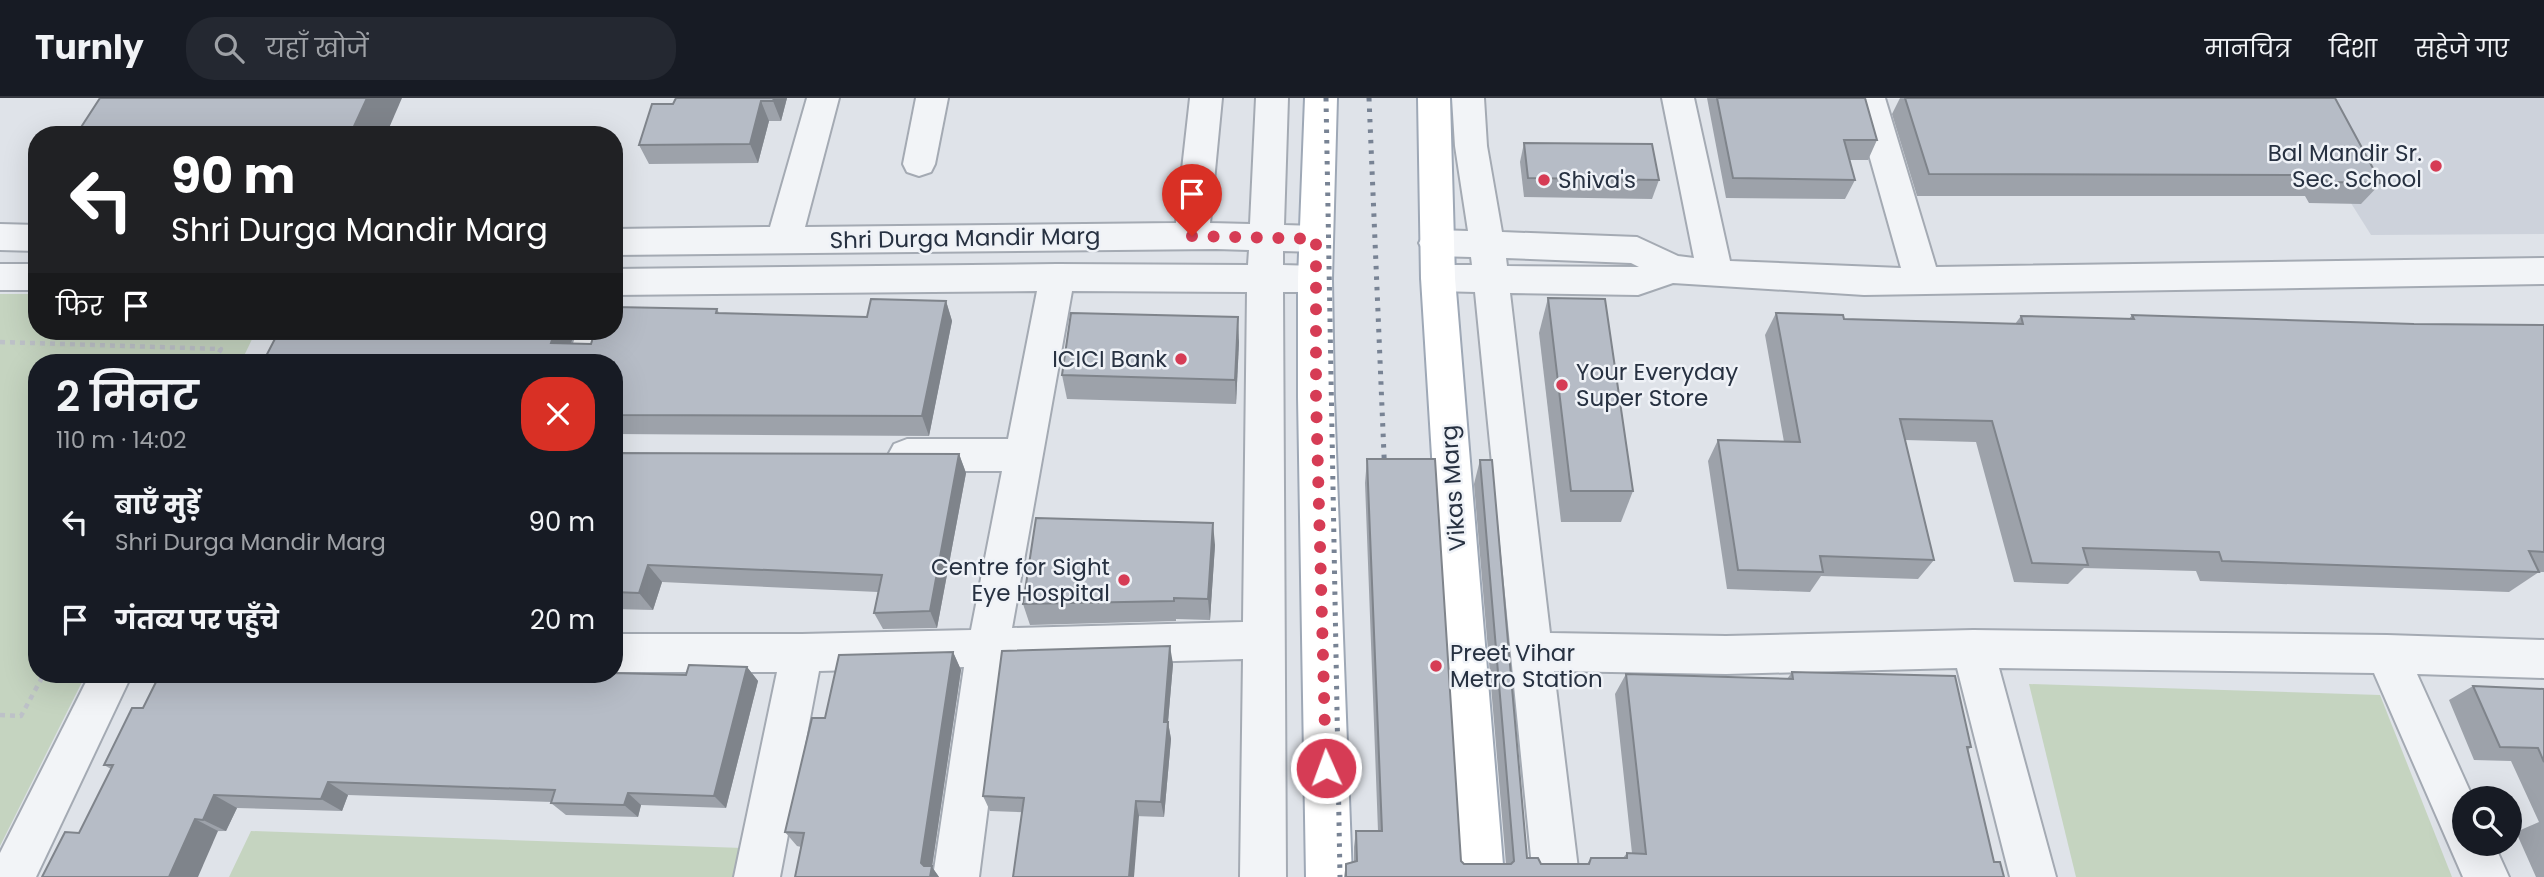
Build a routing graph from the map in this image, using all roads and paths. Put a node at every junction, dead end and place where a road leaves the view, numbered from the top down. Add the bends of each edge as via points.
1 (823, 98) edge
2 (932, 98) edge
3 (1206, 98) edge
4 (1272, 98) edge
5 (1321, 98) edge
6 (1434, 98) edge
7 (1468, 98) edge
8 (1678, 98) edge
9 (1869, 98) edge
10 (919, 164) dead end
11 (1192, 236) junction
12 (0, 237) edge
13 (1266, 237) junction
14 (28, 238) edge
15 (985, 238) junction
16 (784, 240) junction
17 (623, 242) edge
18 (1315, 259) junction
19 (1437, 260) junction
20 (1488, 261) junction
21 (2544, 271) edge
22 (1715, 274) junction
23 (0, 277) edge
24 (28, 277) edge
25 (1057, 277) junction
26 (982, 278) junction
27 (1265, 279) junction
28 (623, 282) edge
29 (1923, 282) junction
30 (0, 342) edge
31 (218, 354) edge
32 (874, 454) edge
33 (1024, 455) junction
34 (1264, 640) junction
35 (988, 648) junction
36 (1973, 649) junction
37 (1548, 652) dead end
38 (623, 653) edge
39 (802, 653) junction
40 (2388, 654) junction
41 (2544, 659) edge
42 (39, 683) edge
43 (107, 683) edge
44 (0, 715) edge
45 (2452, 800) edge
46 (2476, 856) edge
47 (12, 877) edge
48 (757, 877) edge
49 (956, 877) edge
50 (1263, 877) edge
51 (1329, 877) edge
52 (1481, 877) edge
53 (1556, 877) edge
54 (2033, 877) edge
55 (2486, 877) edge

1 - 16 street
2 - 10 street
3 - 11 street
4 - 13 street
5 - 18 main road
6 - 19 main road, Vikas Marg
7 - 20 street
8 - 22 street
9 - 29 street
11 - 13 street, Shri Durga Mandir Marg
11 - 15 street, Shri Durga Mandir Marg
12 - 14 street
13 - 18 street, Shri Durga Mandir Marg
13 - 27 street
15 - 16 street, Shri Durga Mandir Marg
15 - 26 street
16 - 17 street, Shri Durga Mandir Marg
18 - 27 street, Shri Durga Mandir Marg
18 - 51 main road
19 - 20 street
19 - 52 main road, Vikas Marg
20 - 22 street via 1639,282 1671,269
20 - 53 street
21 - 29 street
22 - 29 street
23 - 24 street
25 - 26 street, Shri Durga Mandir Marg
25 - 27 street, Shri Durga Mandir Marg
25 - 33 street
26 - 28 street, Shri Durga Mandir Marg
27 - 34 street
30 - 31 path via 221,349
32 - 33 street
33 - 35 street
34 - 35 street
34 - 50 street
35 - 39 street
35 - 49 street
36 - 37 street via 1726,655
36 - 40 street
36 - 54 street
38 - 39 street
39 - 48 street
40 - 41 street
40 - 45 street
42 - 44 path via 21,716
43 - 47 street
46 - 55 street

